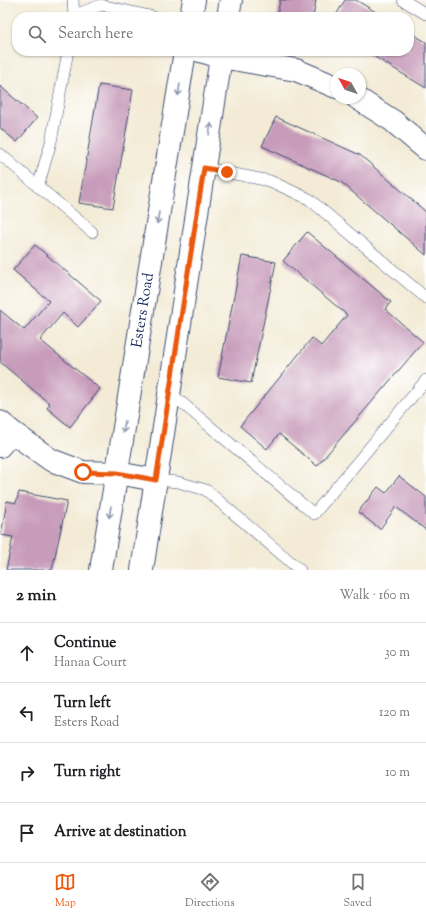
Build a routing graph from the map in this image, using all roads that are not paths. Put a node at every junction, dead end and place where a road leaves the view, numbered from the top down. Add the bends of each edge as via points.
1 (73, 0) edge
2 (194, 0) edge
3 (231, 0) edge
4 (403, 0) edge
5 (74, 12) edge
6 (84, 12) edge
7 (132, 12) edge
8 (192, 12) edge
9 (229, 12) edge
10 (426, 14) edge
11 (67, 56) edge
12 (184, 56) edge
13 (221, 56) edge
14 (230, 56) edge
15 (330, 84) edge
16 (366, 104) edge
17 (426, 149) edge
18 (0, 154) edge
19 (204, 168) junction
20 (38, 186) junction
21 (92, 232) dead end
22 (426, 298) edge
23 (426, 380) edge
24 (169, 392) junction
25 (4, 434) edge
26 (117, 473) junction
27 (156, 480) junction
28 (101, 570) edge
29 (142, 570) edge
30 (300, 570) edge

1 - 5 lane
2 - 8 street
3 - 9 street
4 - 10 lane
6 - 7 lane via 101,5
11 - 20 lane via 51,142
12 -> 26 street, Esters Road
19 -> 13 street
14 - 15 street via 296,70
16 - 17 street via 393,121
18 - 20 lane
19 - 22 lane via 270,181 309,199
19 - 24 street
20 - 21 lane
23 - 24 lane via 314,514
24 - 27 street
25 - 26 street via 51,460 83,472
26 - 27 street
26 -> 28 street, Esters Road
27 - 29 street
27 - 30 lane via 178,482 206,490

